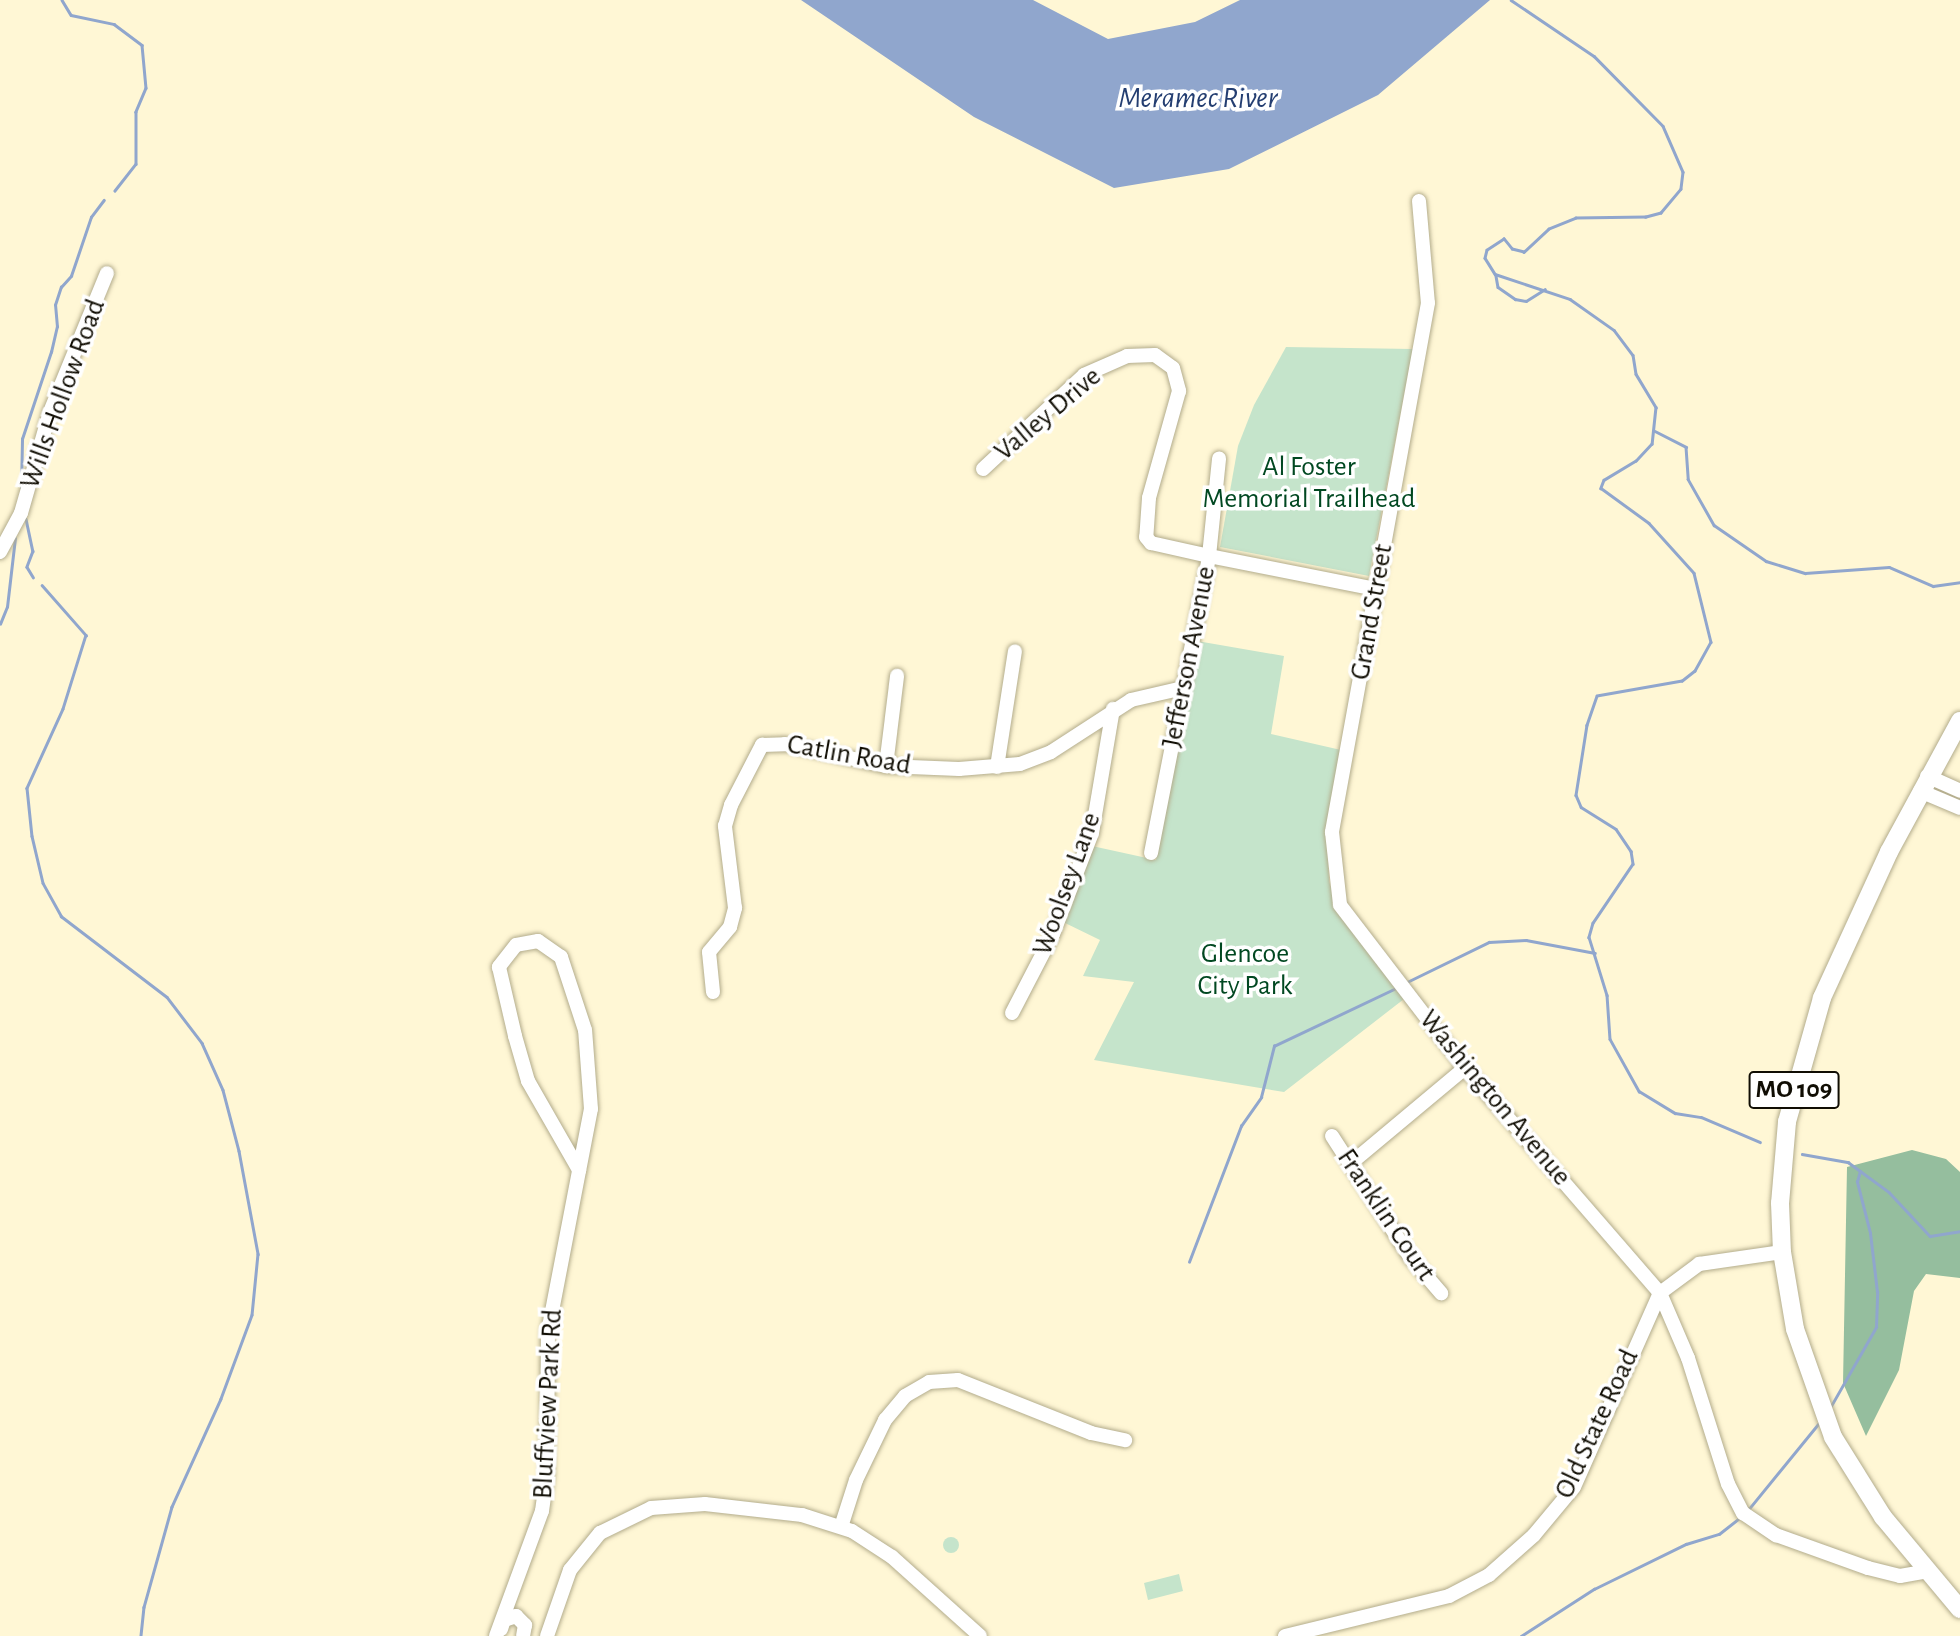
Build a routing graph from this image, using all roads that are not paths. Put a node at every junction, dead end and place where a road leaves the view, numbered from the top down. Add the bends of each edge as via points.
1 (1419, 201) dead end
2 (107, 273) dead end
3 (1219, 459) dead end
4 (983, 469) dead end
5 (0, 552) edge
6 (1209, 556) junction
7 (1376, 589) junction
8 (1015, 651) dead end
9 (897, 676) dead end
10 (1183, 688) junction
11 (1113, 709) junction
12 (1960, 721) edge
13 (886, 766) junction
14 (997, 767) junction
15 (1924, 784) junction
16 (1960, 791) edge
17 (1960, 808) edge
18 (1151, 853) dead end
19 (1337, 898) joint
20 (713, 992) dead end
21 (1012, 1013) dead end
22 (1465, 1068) junction
23 (588, 1132) junction
24 (1332, 1136) dead end
25 (562, 1139) junction
26 (1350, 1164) junction
27 (579, 1170) junction
28 (1782, 1252) junction
29 (1441, 1293) dead end
30 (1660, 1293) junction
31 (1125, 1440) dead end
32 (841, 1527) junction
33 (1927, 1572) junction
34 (512, 1592) junction
35 (1960, 1609) edge
36 (522, 1620) junction
37 (1312, 1632) edge
38 (496, 1636) edge
39 (503, 1636) edge
40 (523, 1636) edge
41 (547, 1636) edge
42 (980, 1636) edge
43 (1285, 1636) edge

1 - 7 street, Grand Street via 1428,303
2 - 5 street, Wills Hollow Road via 50,412 21,513
3 - 6 street, Jefferson Avenue
4 - 6 street, Valley Drive via 1084,375 1127,356 1155,355 1173,368 1179,391 1149,498 1146,537 1151,543
6 - 7 street
6 - 10 street, Jefferson Avenue
7 - 19 street, Grand Street via 1332,832
8 - 14 street
9 - 13 street
10 - 11 street, Catlin Road
10 - 18 street, Jefferson Avenue
11 - 14 street, Catlin Road via 1051,752
11 - 21 street, Woolsey Lane via 1092,833 1052,934
12 - 15 main road, MO 109
13 - 14 street, Catlin Road
13 - 20 street, Catlin Road via 772,742 757,749 725,827 736,908 730,928 709,952
15 - 16 street
15 - 17 street
15 - 28 main road, MO 109 via 1836,964 1807,1039 1783,1150
19 - 22 street, Washington Avenue
22 - 26 street
22 - 30 street, Washington Avenue
23 - 25 street
23 - 25 street, Bluffview Park Rd via 585,1030 561,957 538,941 516,945 499,967 503,994 528,1081
23 - 27 street, Bluffview Park Rd
24 - 26 street, Franklin Court
25 - 27 street, Bluffview Park Rd
26 - 29 street, Franklin Court via 1409,1257
27 - 34 street, Bluffview Park Rd via 548,1332 547,1474 542,1511
28 - 30 street, Old State Road via 1699,1264
28 - 33 main road, MO 109 via 1801,1353 1833,1437 1866,1493
30 - 33 street, Washington Avenue via 1688,1358 1728,1484 1742,1513 1776,1535 1868,1568 1900,1576
30 - 37 street, Old State Road via 1574,1487 1534,1535 1489,1576 1451,1595
31 - 32 street via 1091,1433 958,1380 929,1382 905,1396 885,1420 856,1480
32 - 41 street via 802,1515 722,1505 676,1504 640,1512 600,1532 582,1551 560,1591
32 - 42 street via 892,1557
33 - 35 main road, MO 109
34 - 36 street
34 - 38 street, Bluffview Park Rd
36 - 39 street via 512,1616 504,1620
36 - 40 street
37 - 43 street, Old State Road

